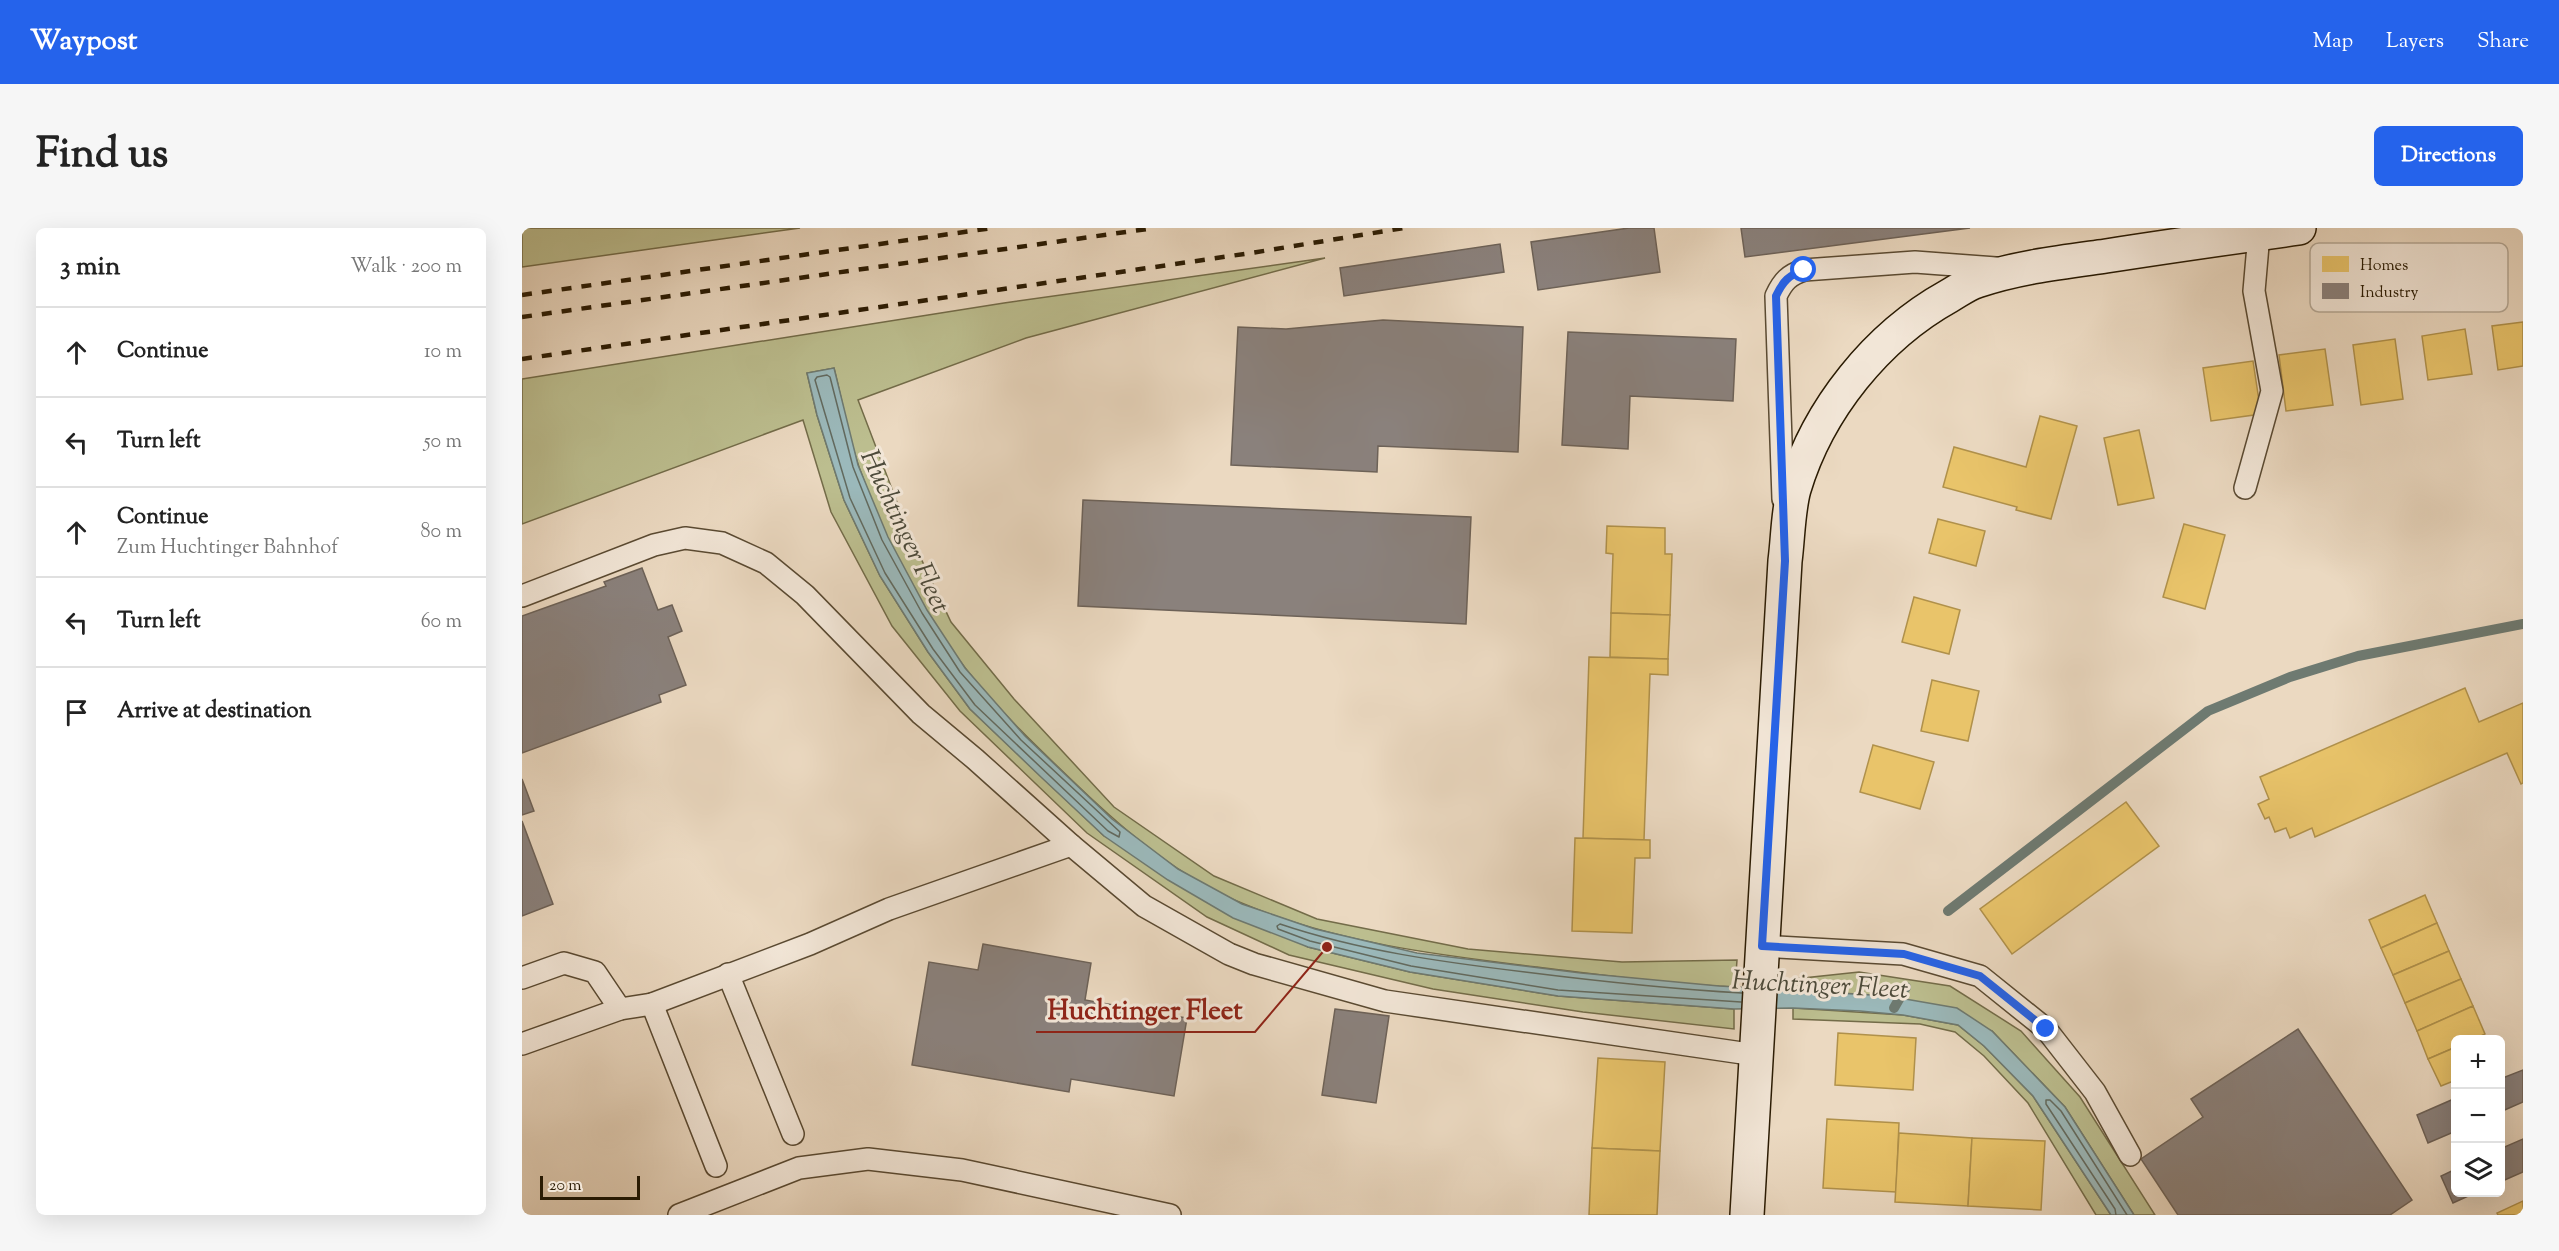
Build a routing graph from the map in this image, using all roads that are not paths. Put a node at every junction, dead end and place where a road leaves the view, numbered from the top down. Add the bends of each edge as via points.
1 (2299, 228) edge
2 (2259, 234) junction
3 (2018, 270) junction
4 (2246, 488) dead end
5 (1785, 561) junction
6 (522, 596) edge
7 (1071, 845) junction
8 (1762, 946) junction
9 (728, 974) junction
10 (522, 978) edge
11 (652, 1004) junction
12 (621, 1009) junction
13 (522, 1044) edge
14 (1756, 1055) junction
15 (793, 1134) dead end
16 (2130, 1155) dead end
17 (716, 1166) dead end
18 (679, 1215) edge
19 (1170, 1215) edge
20 (1748, 1215) edge

1 - 2 street
2 - 3 street
2 - 4 lane via 2254,291 2272,391
3 - 5 street via 1975,281 1923,310 1876,351 1851,380 1809,450 1794,491
3 - 5 lane via 1915,262 1804,270 1792,274 1782,284 1776,296
5 - 8 street
6 - 7 lane via 654,545 685,538 722,543 766,562 806,595 921,714
7 - 9 lane via 889,909
7 - 14 lane via 1144,906 1254,964 1385,1001
8 - 14 street
8 - 16 lane via 1904,954 1980,976 2046,1029 2095,1092
9 - 11 lane
9 - 15 lane
10 - 12 lane via 564,963 595,972
11 - 12 lane
11 - 17 lane
12 - 13 lane
14 - 20 street
18 - 19 lane via 799,1168 868,1159 963,1170

